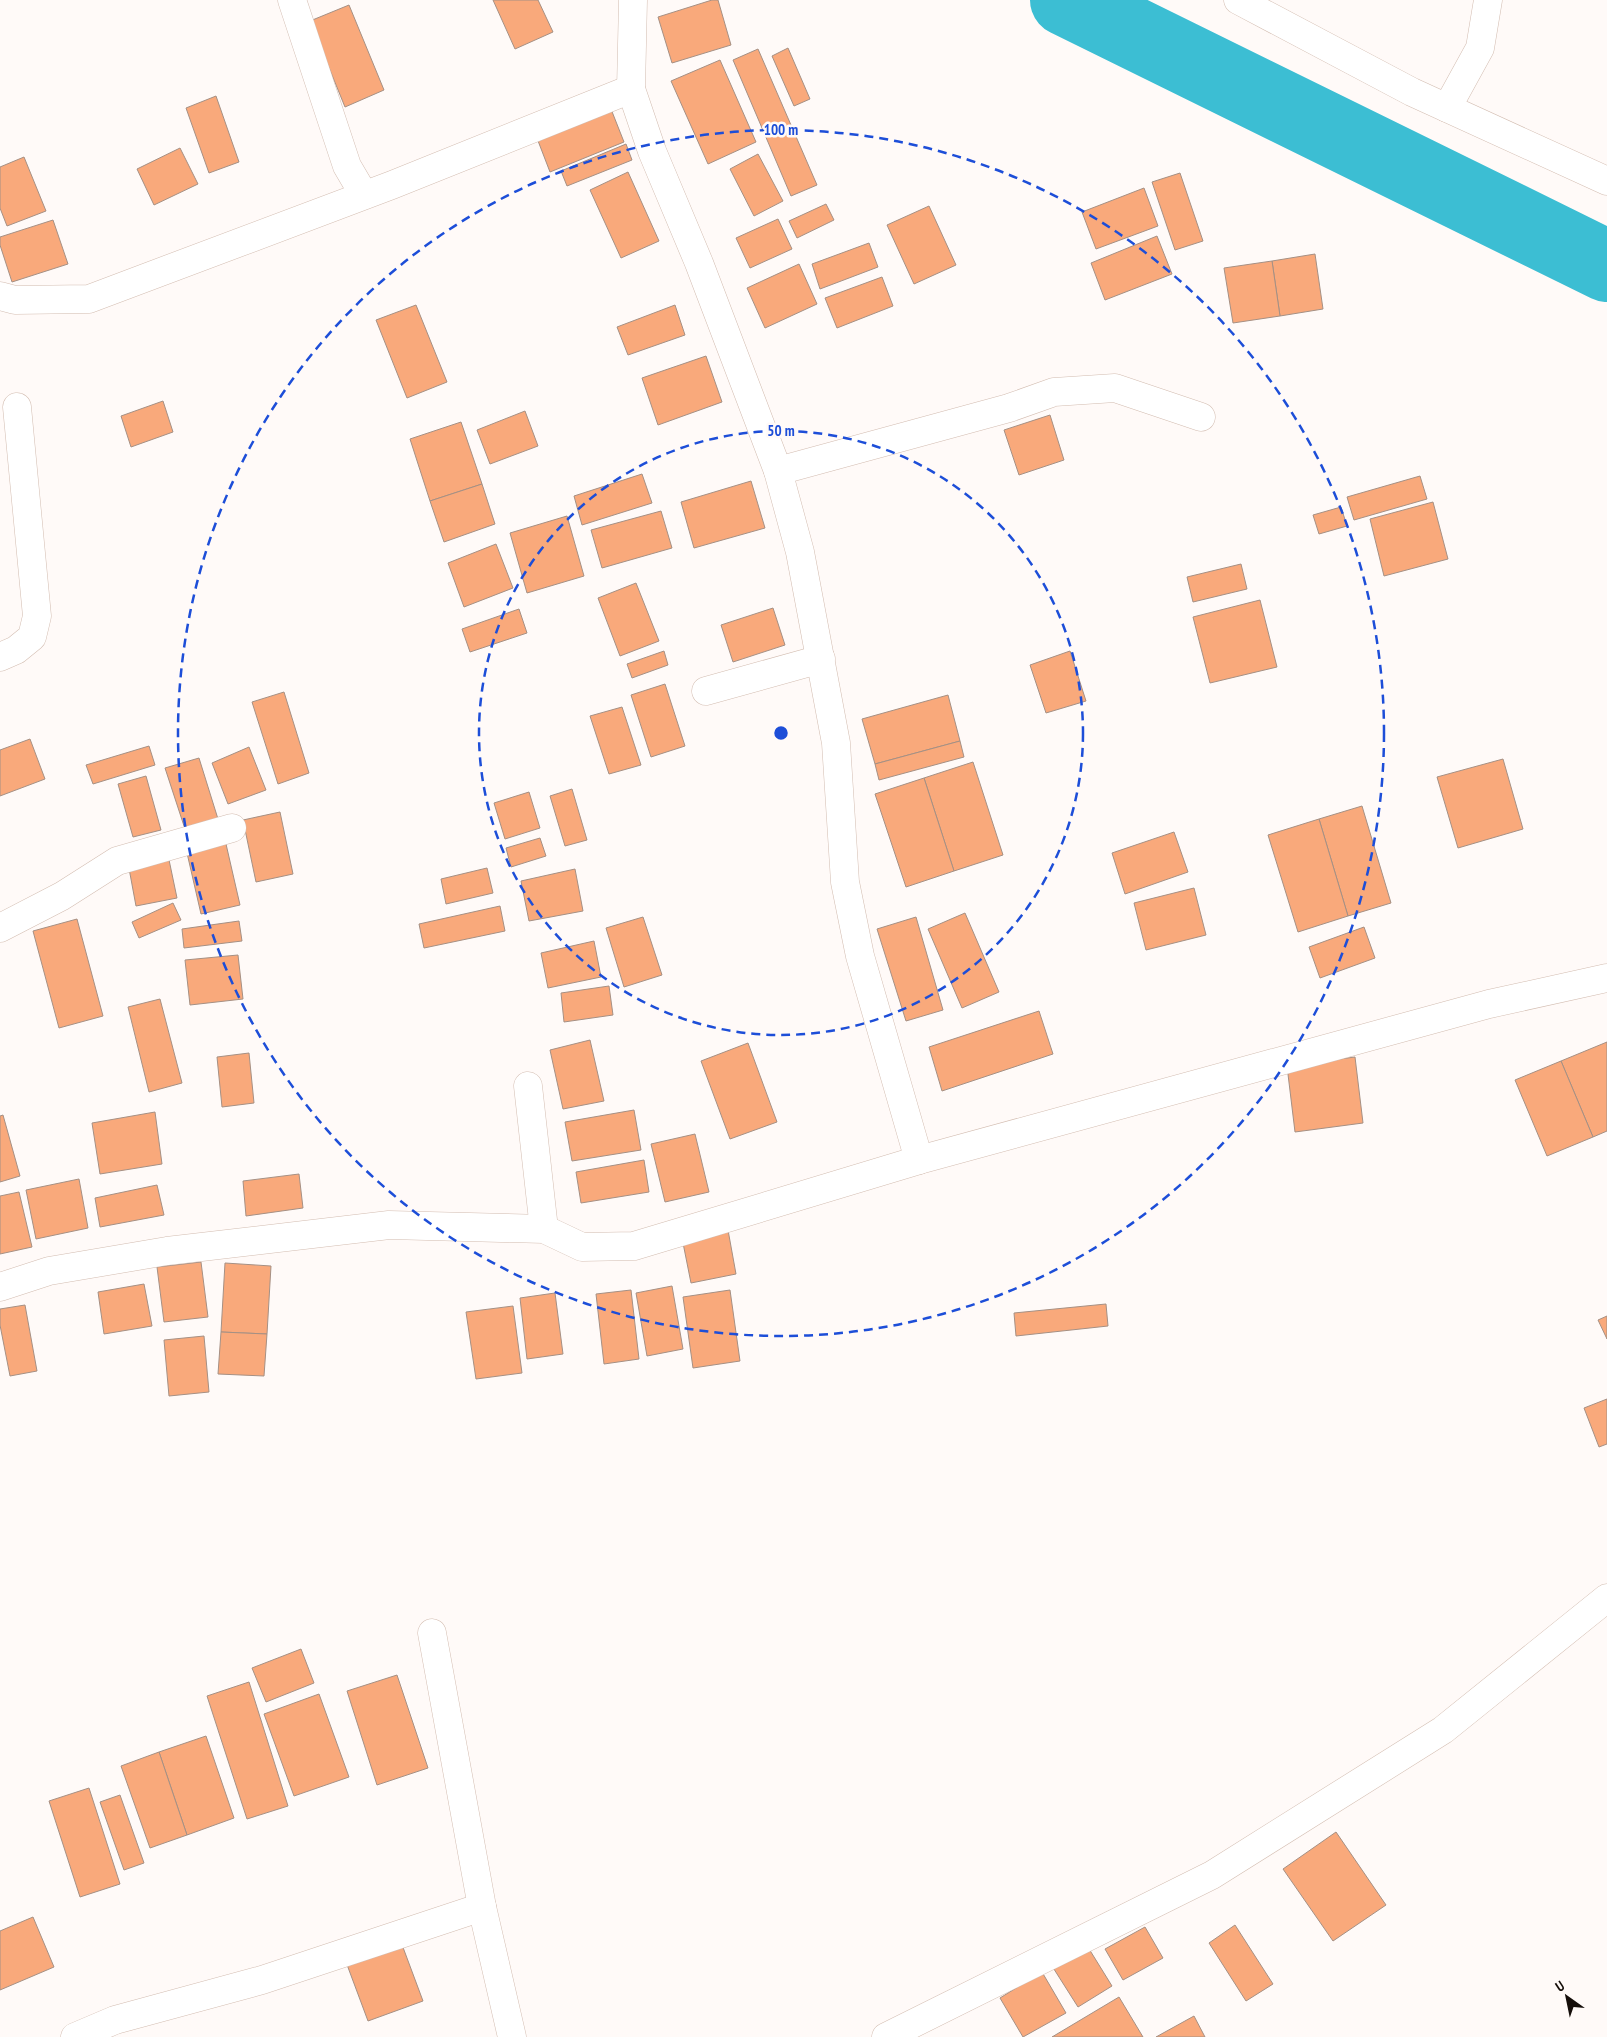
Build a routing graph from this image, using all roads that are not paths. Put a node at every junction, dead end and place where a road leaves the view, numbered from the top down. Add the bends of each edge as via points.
1 (292, 0) edge
2 (632, 0) edge
3 (1238, 0) edge
4 (1488, 0) edge
5 (631, 89) junction
6 (1447, 108) junction
7 (1607, 182) edge
8 (364, 195) junction
9 (0, 296) edge
10 (17, 407) dead end
11 (1201, 417) dead end
12 (778, 471) junction
13 (0, 657) edge
14 (821, 659) junction
15 (706, 691) dead end
16 (232, 828) dead end
17 (0, 928) edge
18 (1607, 978) edge
19 (528, 1086) dead end
20 (919, 1160) junction
21 (544, 1229) junction
22 (0, 1287) edge
23 (1607, 1598) edge
24 (432, 1633) dead end
25 (482, 1907) junction
26 (76, 2037) edge
27 (512, 2037) edge
28 (886, 2037) edge

1 - 8 street via 347,166
2 - 5 street
3 - 6 street
4 - 6 street via 1480,48
5 - 8 street
5 - 12 street via 652,151
6 - 7 street
8 - 9 street via 89,299 15,300
10 - 13 street via 37,616 32,637 16,650
11 - 12 street via 1115,388 1054,392 1009,408
12 - 14 street via 800,552
14 - 15 street
14 - 20 street via 836,743 845,882 860,956
16 - 17 street via 117,861 62,896
18 - 20 street via 1489,1004
19 - 21 street
20 - 21 street via 634,1246 582,1246
21 - 22 street via 388,1225 167,1251 49,1271
23 - 28 street via 1443,1730 1212,1875
24 - 25 street
25 - 26 street via 262,1980 115,2020
25 - 27 street

